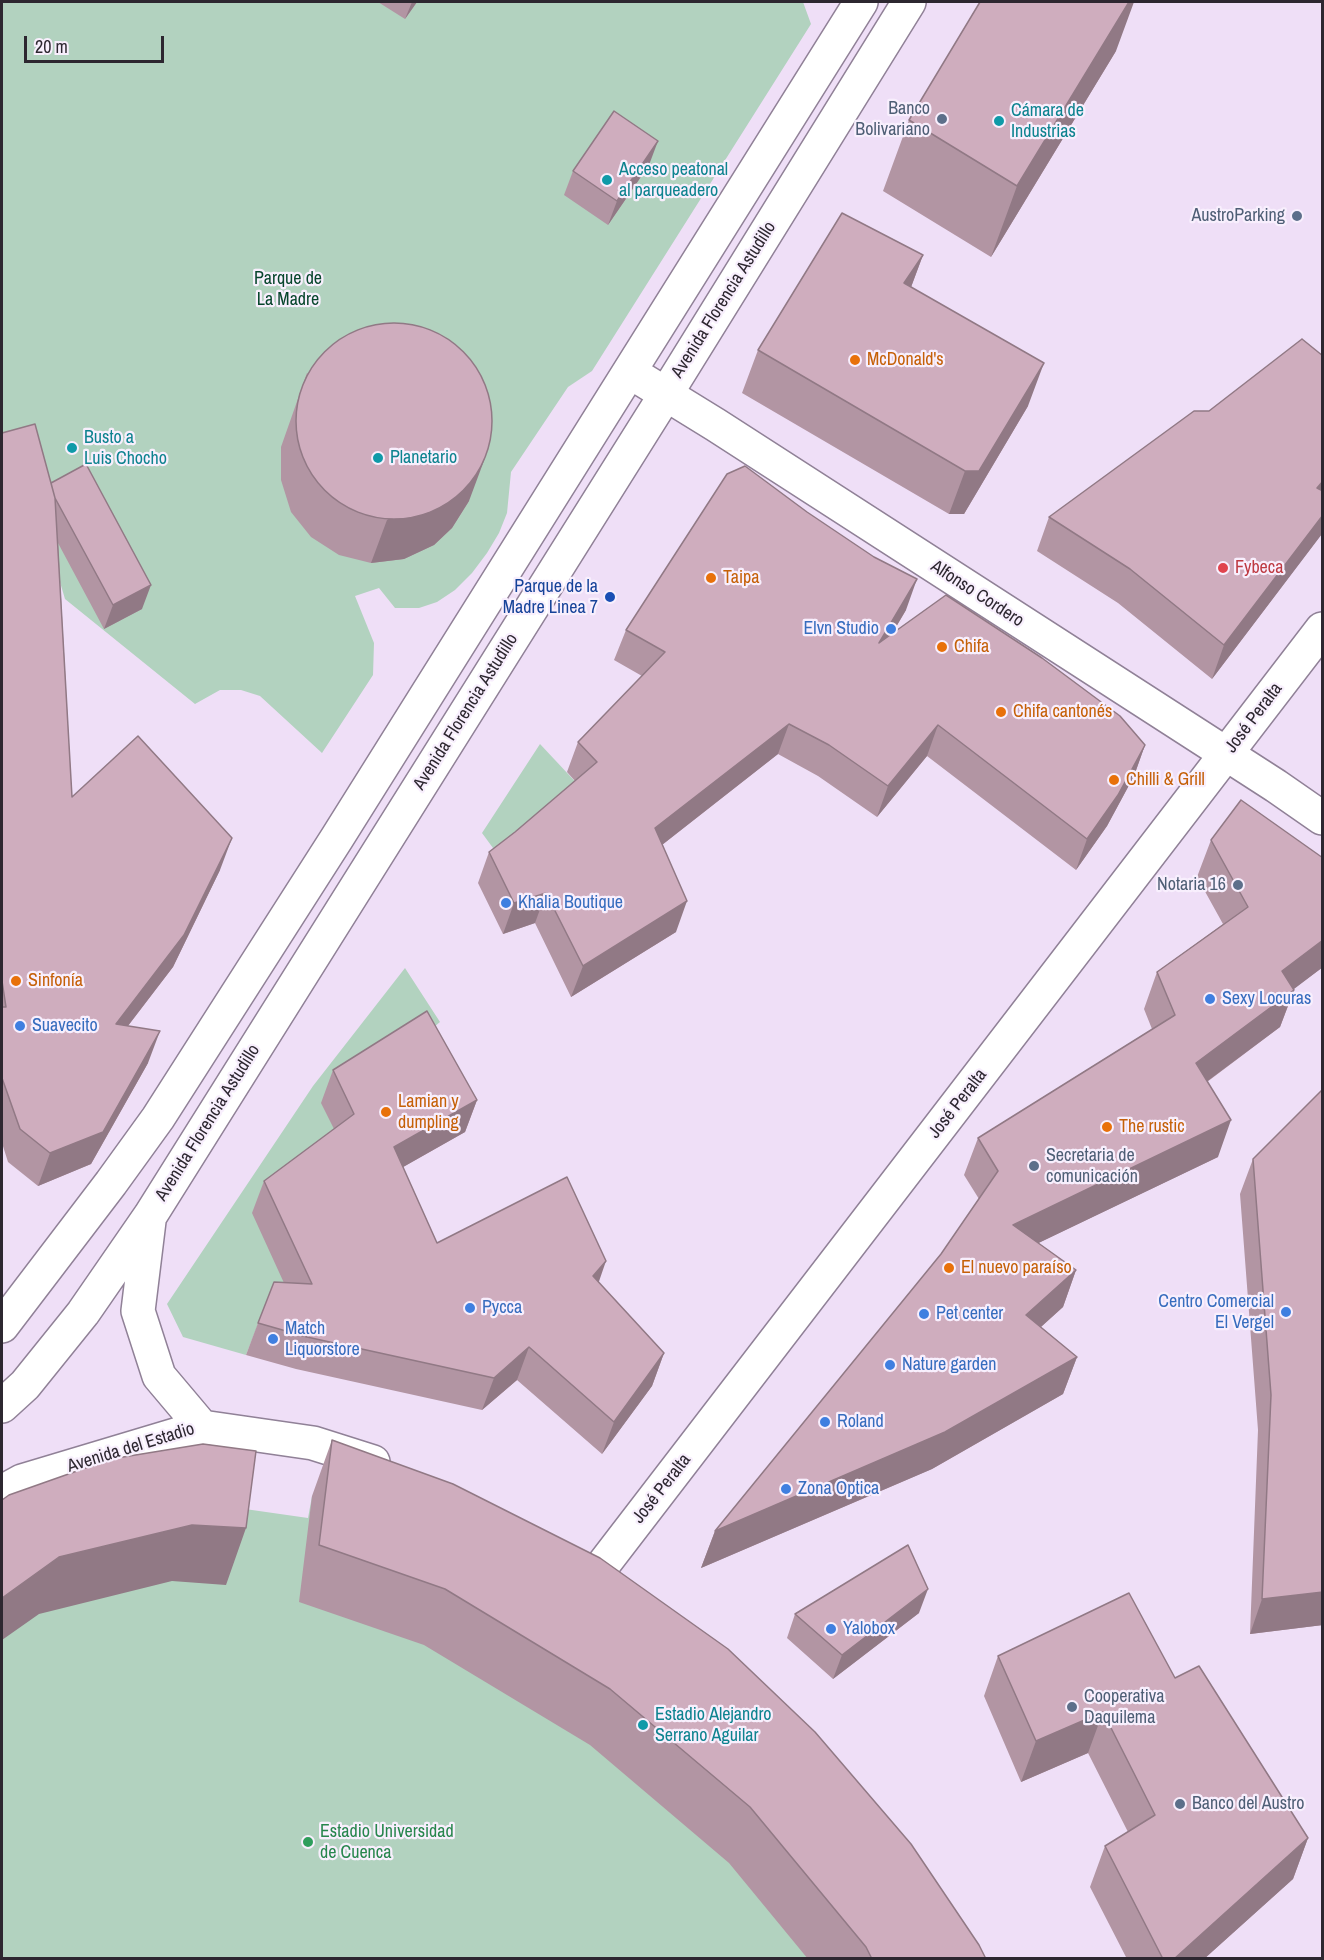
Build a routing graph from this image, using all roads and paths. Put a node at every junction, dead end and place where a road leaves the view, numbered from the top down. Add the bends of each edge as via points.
1 (861, 2) edge
2 (909, 2) edge
3 (630, 372) junction
4 (666, 394) junction
5 (1323, 629) edge
6 (1226, 754) junction
7 (1323, 818) edge
8 (150, 1216) junction
9 (2, 1322) edge
10 (2, 1406) edge
11 (202, 1427) junction
12 (398, 1470) edge
13 (2, 1492) edge
14 (592, 1579) edge

1 - 3 main road
2 - 4 main road, Avenida Florencia Astudillo
3 - 4 main road, Alfonso Cordero
3 - 9 main road via 158,1119
4 - 6 main road, Alfonso Cordero
4 - 8 main road, Avenida Florencia Astudillo
5 - 6 main road, José Peralta
6 - 7 main road, Alfonso Cordero
6 - 14 main road, José Peralta
8 - 10 main road, Avenida Florencia Astudillo via 83,1313 25,1385
8 - 11 main road via 138,1311 159,1376
11 - 12 main road, Avenida del Estadio via 313,1443
11 - 13 main road, Avenida del Estadio via 22,1481

